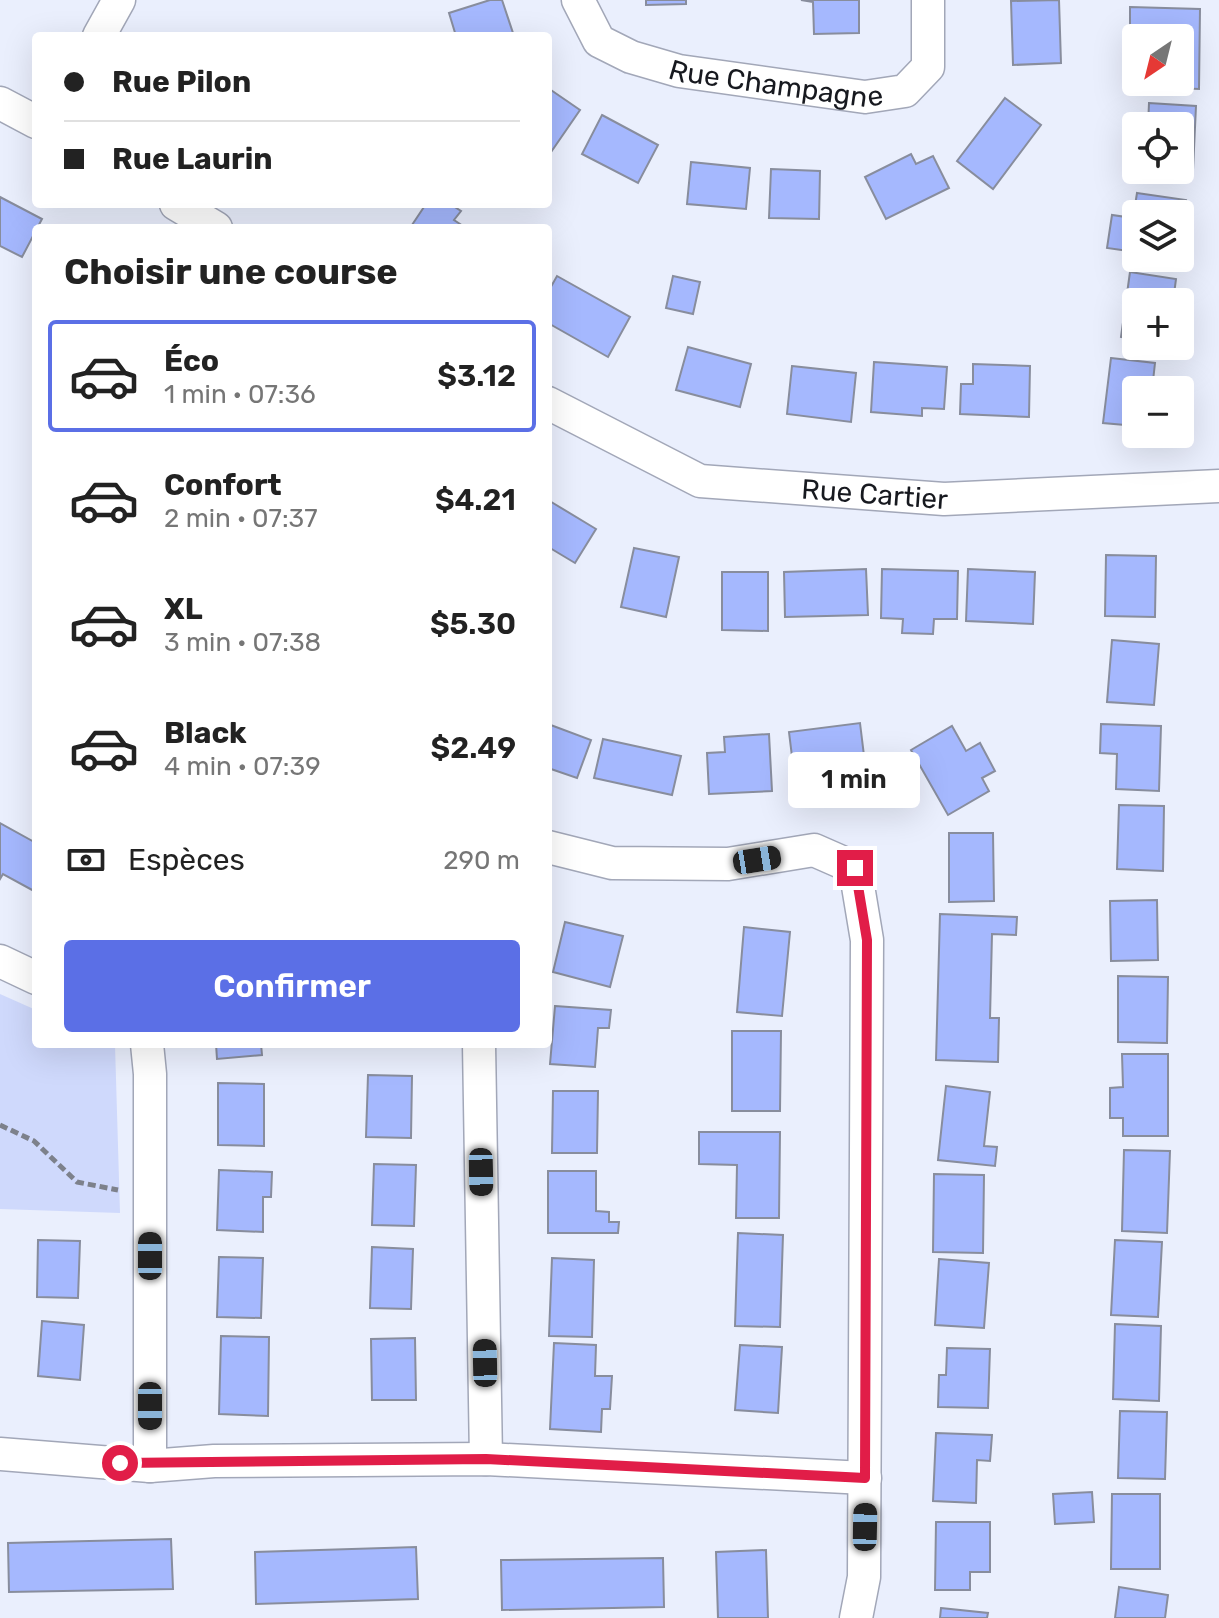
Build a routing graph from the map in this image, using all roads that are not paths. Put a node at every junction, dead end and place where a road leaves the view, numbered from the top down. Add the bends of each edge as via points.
1 (119, 0) edge
2 (578, 0) edge
3 (928, 0) edge
4 (101, 32) edge
5 (0, 103) edge
6 (32, 120) edge
7 (183, 208) edge
8 (209, 224) edge
9 (552, 405) edge
10 (1219, 486) edge
11 (552, 848) edge
12 (0, 961) edge
13 (32, 976) edge
14 (147, 1048) edge
15 (479, 1048) edge
16 (0, 1454) edge
17 (486, 1459) junction
18 (150, 1466) junction
19 (865, 1478) junction
20 (856, 1618) edge

1 - 4 street
2 - 3 street, Rue Champagne via 599,41 631,57 679,71 865,97 905,91 928,67
5 - 6 street
7 - 8 street
9 - 10 street, Rue Cartier via 700,481 944,499
11 - 19 street via 612,863 728,864 814,850 855,868 867,940
12 - 13 street
14 - 18 street
15 - 17 street
16 - 18 street
17 - 18 street
17 - 19 street
19 - 20 street via 864,1577

